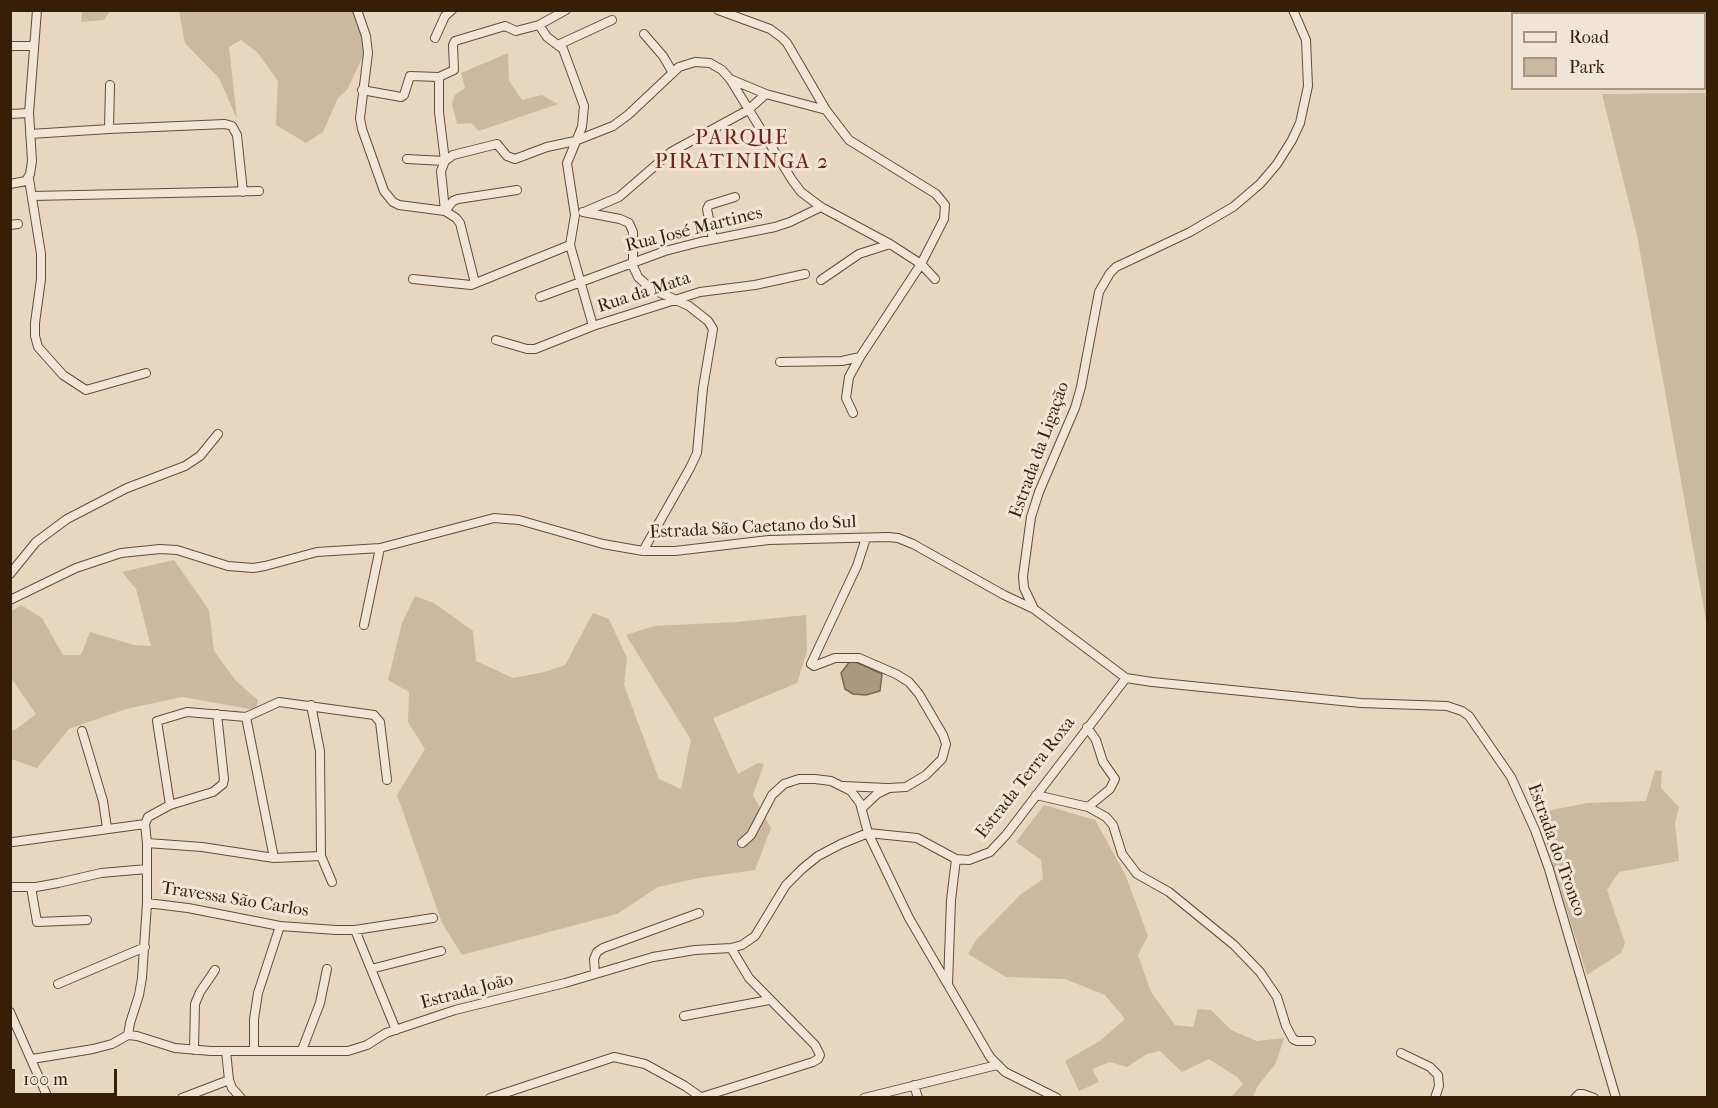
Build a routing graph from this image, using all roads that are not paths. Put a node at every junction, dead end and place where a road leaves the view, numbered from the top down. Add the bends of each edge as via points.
1 (37, 10) edge
2 (357, 10) edge
3 (452, 10) edge
4 (566, 10) edge
5 (718, 10) edge
6 (1293, 10) edge
7 (612, 20) dead end
8 (539, 25) junction
9 (644, 34) dead end
10 (435, 38) dead end
11 (560, 44) junction
12 (10, 46) edge
13 (33, 46) junction
14 (673, 73) junction
15 (439, 77) junction
16 (730, 78) junction
17 (110, 85) dead end
18 (812, 87) junction
19 (362, 90) junction
20 (766, 94) junction
21 (798, 102) junction
22 (748, 110) junction
23 (826, 110) junction
24 (29, 113) junction
25 (10, 114) edge
26 (109, 129) junction
27 (30, 134) junction
28 (575, 141) junction
29 (407, 159) dead end
30 (445, 161) junction
31 (29, 178) junction
32 (10, 184) edge
33 (517, 190) dead end
34 (259, 191) dead end
35 (243, 192) junction
36 (33, 196) junction
37 (735, 197) dead end
38 (821, 207) junction
39 (445, 211) junction
40 (579, 214) junction
41 (713, 239) junction
42 (890, 244) junction
43 (570, 245) junction
44 (632, 262) junction
45 (921, 264) junction
46 (805, 274) dead end
47 (414, 279) dead end
48 (935, 279) dead end
49 (821, 280) dead end
50 (582, 281) junction
51 (475, 284) junction
52 (540, 297) dead end
53 (676, 299) junction
54 (593, 326) junction
55 (496, 340) dead end
56 (860, 357) junction
57 (780, 362) dead end
58 (147, 373) dead end
59 (853, 413) dead end
60 (218, 434) dead end
61 (866, 538) junction
62 (380, 548) junction
63 (643, 550) junction
64 (10, 574) edge
65 (10, 600) edge
66 (1034, 609) junction
67 (364, 625) dead end
68 (1126, 678) junction
69 (311, 705) junction
70 (217, 714) junction
71 (246, 717) junction
72 (1087, 727) junction
73 (82, 730) dead end
74 (387, 780) dead end
75 (843, 786) junction
76 (889, 788) junction
77 (1036, 795) junction
78 (170, 805) junction
79 (1088, 807) junction
80 (862, 808) junction
81 (145, 824) junction
82 (107, 828) junction
83 (868, 833) junction
84 (13, 842) dead end
85 (147, 843) junction
86 (742, 843) dead end
87 (321, 856) junction
88 (274, 858) junction
89 (956, 859) junction
90 (147, 869) junction
91 (332, 882) dead end
92 (31, 887) junction
93 (10, 888) edge
94 (147, 903) junction
95 (699, 913) dead end
96 (433, 918) dead end
97 (87, 920) dead end
98 (280, 926) junction
99 (355, 930) junction
100 (145, 947) junction
101 (731, 948) junction
102 (441, 951) dead end
103 (327, 969) dead end
104 (371, 969) junction
105 (215, 970) dead end
106 (595, 974) junction
107 (58, 984) dead end
108 (948, 984) junction
109 (770, 1000) junction
110 (10, 1012) edge
111 (684, 1016) dead end
112 (396, 1030) junction
113 (128, 1035) junction
114 (1311, 1041) dead end
115 (194, 1050) junction
116 (254, 1050) junction
117 (302, 1050) junction
118 (226, 1052) junction
119 (1401, 1053) dead end
120 (32, 1059) junction
121 (997, 1065) junction
122 (229, 1080) junction
123 (914, 1085) junction
124 (702, 1097) edge
125 (48, 1098) edge
126 (182, 1098) edge
127 (241, 1098) edge
128 (490, 1098) edge
129 (864, 1098) edge
130 (918, 1098) edge
131 (1057, 1098) edge
132 (1435, 1098) edge
133 (1575, 1098) edge
134 (1594, 1098) edge
135 (1616, 1098) edge

1 - 13 street
2 - 19 street via 368,52
3 - 10 street
4 - 8 street
5 - 18 street via 777,33
6 - 66 street, Estrada da Ligação via 1306,40 1308,86 1300,123 1277,164 1260,184 1214,220 1116,267 1100,292 1075,408 1039,492 1027,538 1024,588
7 - 11 street
8 - 11 street via 547,37
8 - 15 street via 516,31 505,26 455,41 454,70
9 - 14 street
11 - 28 street via 584,106 582,127
12 - 13 street
13 - 24 street
14 - 16 street via 686,64 702,62 716,66
14 - 28 street via 614,126
15 - 19 street via 410,76 401,97
15 - 30 street
16 - 20 street
16 - 22 street
17 - 26 street
18 - 21 street
18 - 23 street
19 - 39 street via 362,129 388,196 406,207
20 - 21 street
20 - 22 street
21 - 23 street
22 - 38 street via 796,186
22 - 40 street via 671,152 619,197
23 - 45 street via 849,140 941,199 946,212 944,219
24 - 25 street
24 - 27 street
26 - 27 street
26 - 35 street via 232,126 237,135
27 - 31 street
28 - 30 street via 515,159 497,144 453,155
28 - 40 street via 567,170
29 - 30 street
30 - 39 street via 440,175
31 - 32 street
31 - 36 street
33 - 39 street via 458,199
34 - 35 street
35 - 36 street
36 - 58 street via 41,254 34,336 39,347 63,375 86,390
37 - 41 street via 707,209
38 - 41 street, Rua José Martines via 790,222
38 - 42 street
39 - 51 street via 460,223
40 - 43 street
40 - 44 street via 629,223 633,232
41 - 44 street, Rua José Martines
42 - 45 street
42 - 49 street via 859,254
43 - 50 street
43 - 51 street
44 - 50 street, Rua José Martines
44 - 53 street via 643,282
45 - 48 street
45 - 56 street
46 - 53 street, Rua da Mata
47 - 51 street
50 - 52 street, Rua José Martines
50 - 54 street
53 - 54 street, Rua da Mata
53 - 63 street via 703,317 713,329 697,453
54 - 55 street, Rua da Mata via 535,349
56 - 57 street via 842,362
56 - 59 street via 849,377 846,398
60 - 64 street via 200,456 185,466 127,488 68,519 36,542
61 - 63 street, Estrada São Caetano do Sul via 788,538 675,551
61 - 66 street, Estrada São Caetano do Sul via 898,538
61 - 76 street via 811,664 859,658 896,674 919,694 943,735 946,750 942,759 916,782
62 - 63 street, Estrada São Caetano do Sul via 467,524 506,518 603,544
62 - 65 street, Estrada São Caetano do Sul via 317,552 266,566 241,568 177,550 121,553 76,568
62 - 67 street
66 - 68 street
68 - 72 street, Estrada Terra Roxa
68 - 135 street, Estrada do Tronco via 1361,703 1447,706 1469,716 1511,777 1535,831
69 - 71 street via 279,702
69 - 74 street via 377,717
69 - 87 street via 320,752
70 - 71 street
70 - 78 street via 223,784 213,792
70 - 78 street via 187,712 157,721
71 - 88 street
72 - 77 street, Estrada Terra Roxa
72 - 79 street via 1115,779 1110,789
73 - 82 street
75 - 76 street
75 - 80 street
75 - 86 street via 815,779 784,784 772,795 752,835
76 - 80 street
77 - 79 street
77 - 89 street, Estrada Terra Roxa via 990,852 969,860
78 - 81 street via 148,817
79 - 114 street via 1113,825 1122,854 1137,874 1197,914 1260,972 1277,997 1293,1039
80 - 83 street
81 - 82 street
81 - 85 street
82 - 84 street
83 - 89 street via 917,838
83 - 101 street, Estrada João via 818,856 802,869 786,885 755,936
83 - 108 street via 909,918
85 - 88 street
85 - 90 street
87 - 88 street
87 - 91 street
89 - 108 street
90 - 92 street via 100,873
90 - 94 street
92 - 93 street
92 - 97 street via 37,922
94 - 98 street, Travessa São Carlos
94 - 100 street
95 - 106 street via 603,948 594,958
96 - 99 street, Travessa São Carlos
98 - 99 street, Travessa São Carlos
98 - 116 street via 258,993
99 - 104 street
100 - 107 street
100 - 113 street via 139,995
101 - 106 street, Estrada João via 678,952
101 - 109 street via 748,978
102 - 104 street
103 - 117 street via 320,1003
104 - 112 street
105 - 115 street via 195,1004
106 - 112 street, Estrada João via 464,1007
108 - 121 street via 980,1043
109 - 111 street
109 - 124 street via 815,1045 820,1054 818,1059
110 - 120 street
112 - 117 street, Estrada João via 348,1051
113 - 115 street, Estrada João
113 - 120 street via 93,1049
115 - 118 street, Estrada João
116 - 117 street, Estrada João
116 - 118 street, Estrada João
118 - 122 street
119 - 132 street via 1430,1066 1438,1075
120 - 125 street
121 - 123 street
121 - 131 street
122 - 126 street
122 - 127 street
123 - 129 street
123 - 130 street
124 - 128 street via 645,1064 614,1057
133 - 134 street via 1579,1094

